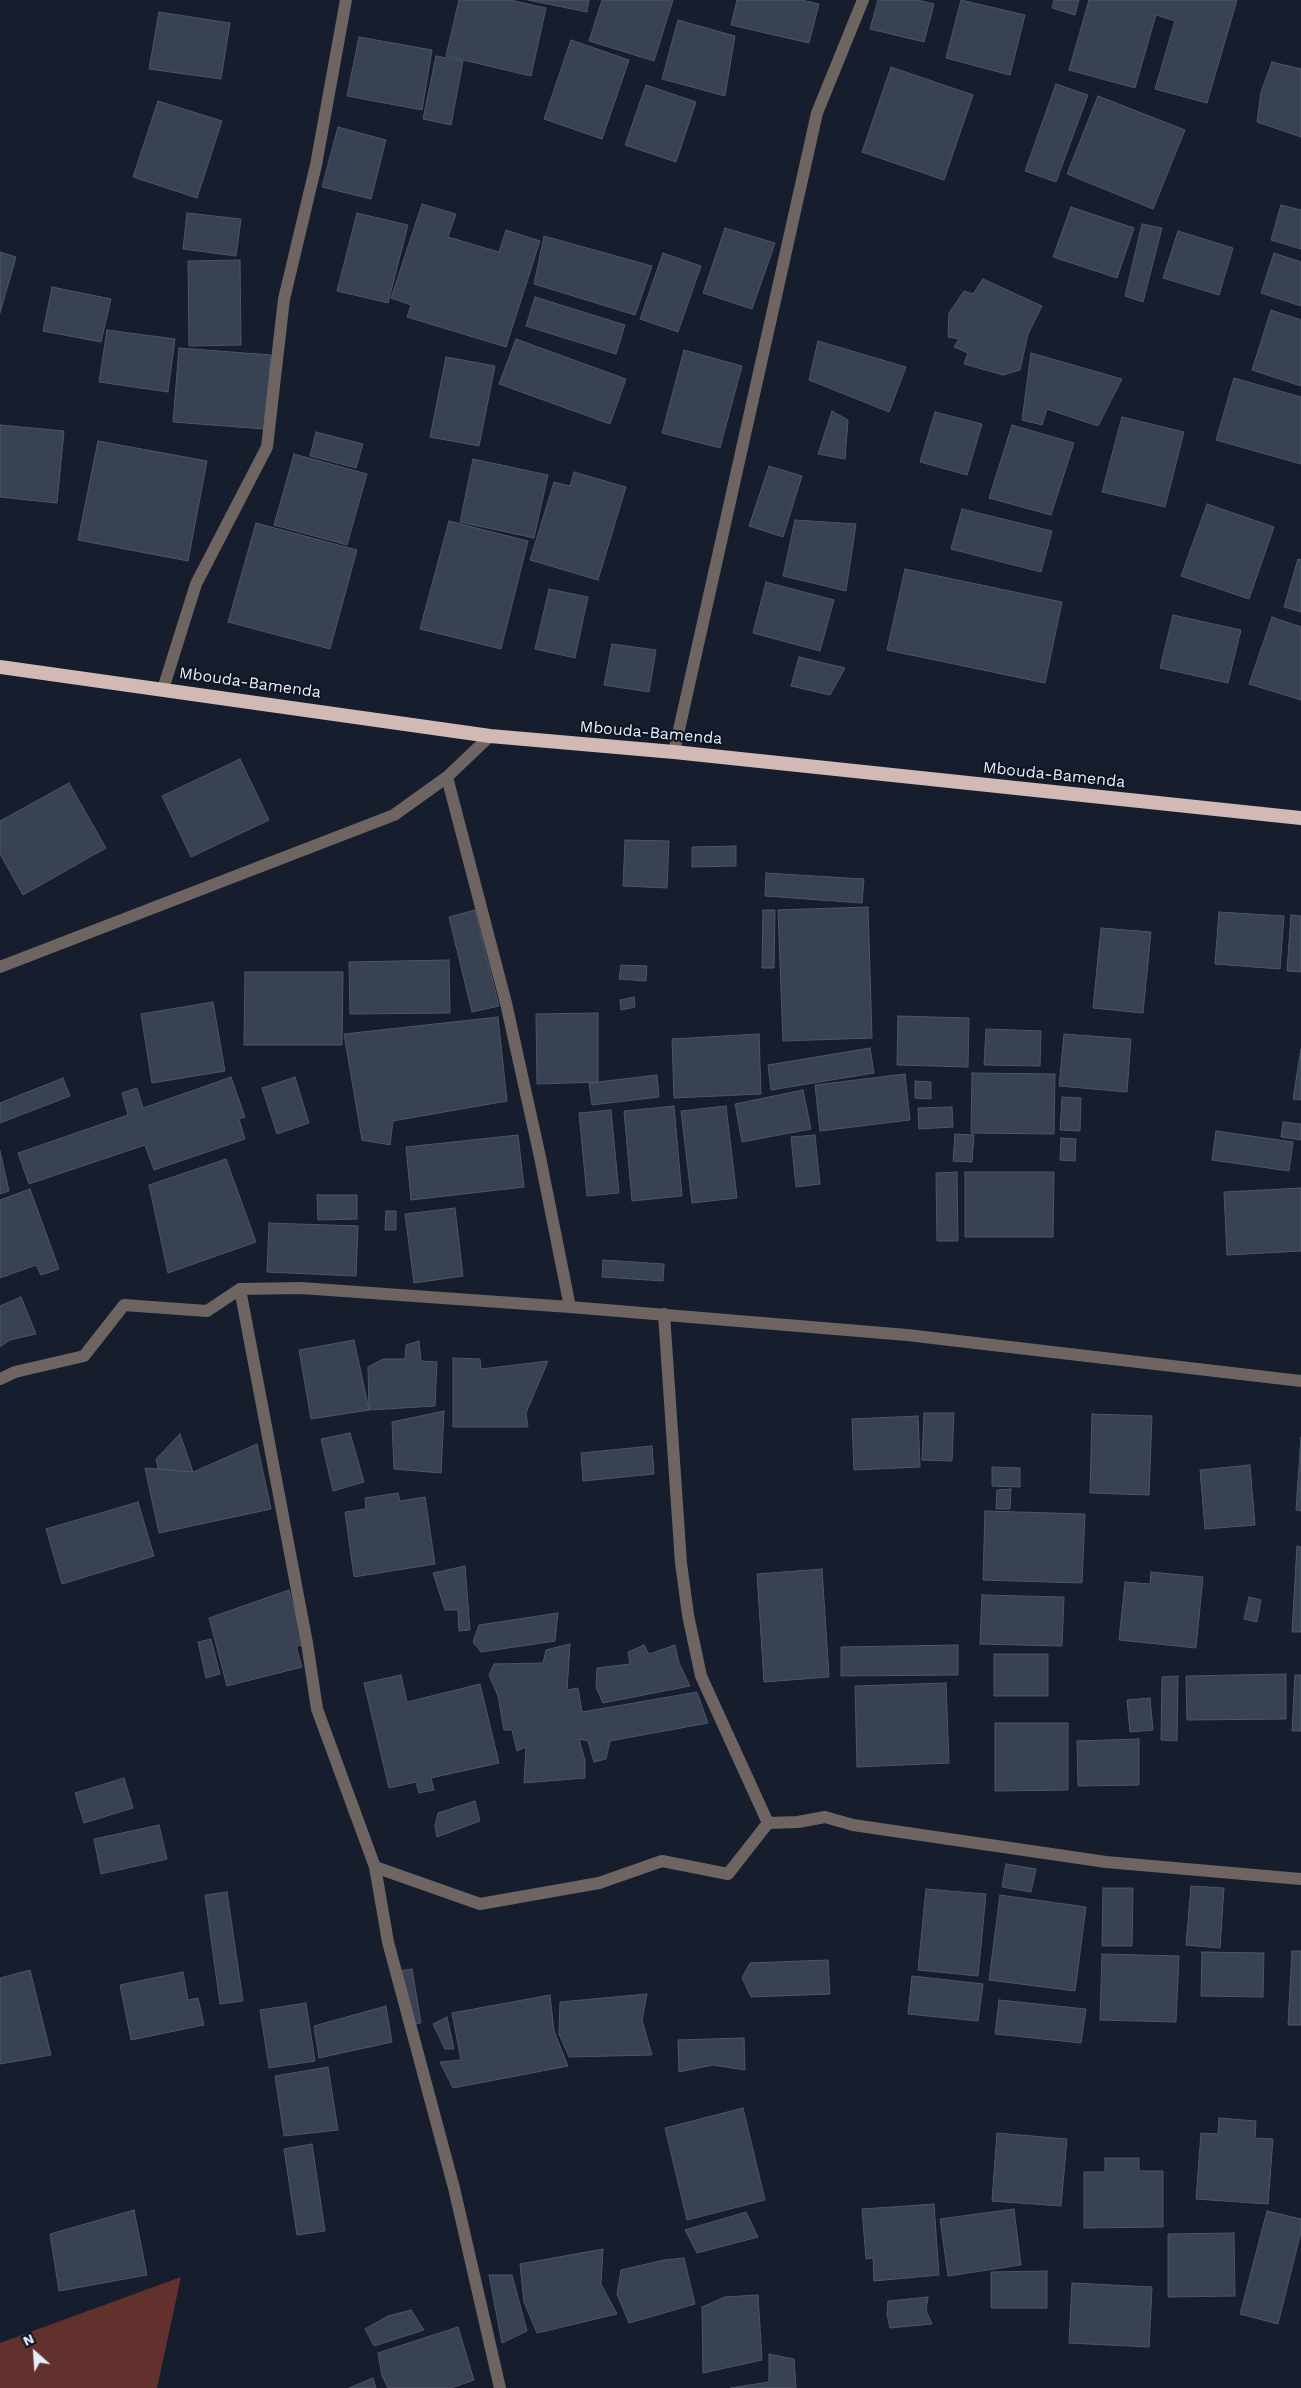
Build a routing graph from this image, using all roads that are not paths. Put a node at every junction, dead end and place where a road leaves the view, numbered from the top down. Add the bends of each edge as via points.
1 (346, 0) edge
2 (862, 0) edge
3 (0, 667) edge
4 (163, 688) junction
5 (490, 736) junction
6 (674, 752) junction
7 (446, 777) junction
8 (1301, 818) edge
9 (0, 967) edge
10 (240, 1289) junction
11 (570, 1307) junction
12 (664, 1314) junction
13 (0, 1378) edge
14 (1301, 1381) edge
15 (768, 1823) junction
16 (375, 1868) junction
17 (1301, 1879) edge
18 (500, 2388) edge

1 - 4 street via 316,165 284,300 267,447 196,584
2 - 6 street via 817,113
3 - 4 highway, Mbouda-Bamenda
4 - 5 highway, Mbouda-Bamenda
5 - 6 highway, Mbouda-Bamenda
5 - 7 street
6 - 8 highway, Mbouda-Bamenda
7 - 9 street via 394,815
7 - 11 street via 506,1003
10 - 11 street via 301,1288
10 - 13 street via 207,1311 124,1305 84,1356
10 - 16 street via 317,1709
11 - 12 street
12 - 14 street via 907,1335
12 - 15 street via 681,1563 701,1676
15 - 16 street via 728,1874 662,1861 599,1883 480,1904
15 - 17 street via 825,1817 853,1825 1106,1862
16 - 18 street via 388,1942 454,2188

